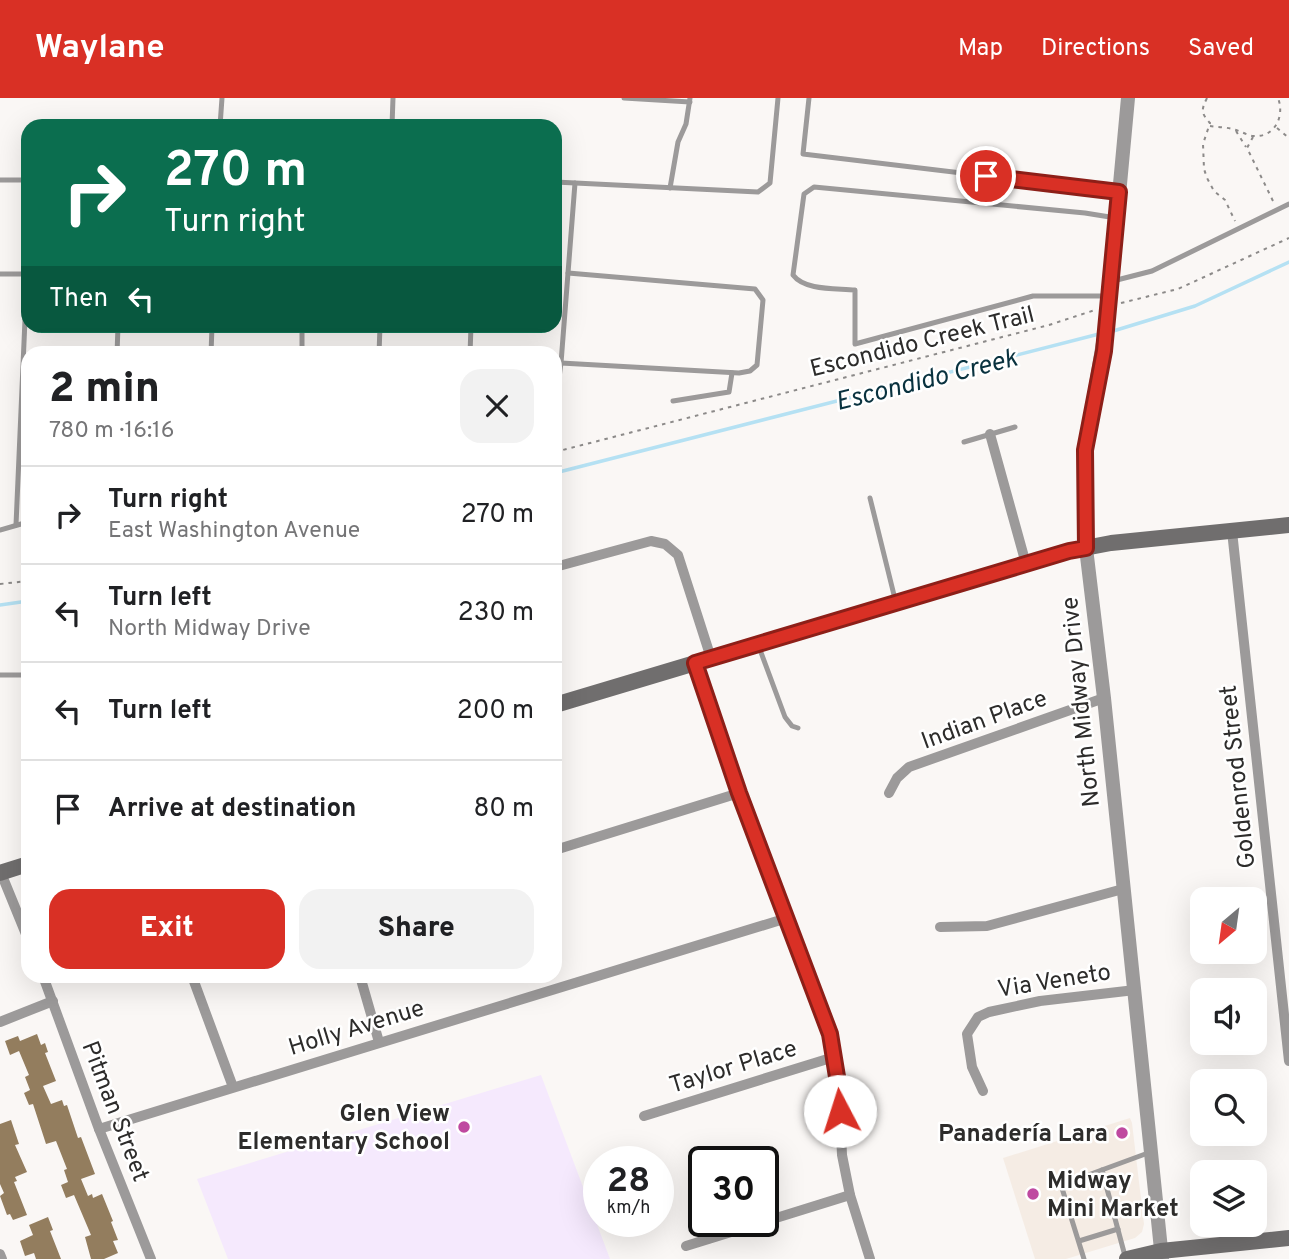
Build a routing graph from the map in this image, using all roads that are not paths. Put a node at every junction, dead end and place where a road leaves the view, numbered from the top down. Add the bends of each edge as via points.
1 (222, 98) edge
2 (393, 98) edge
3 (624, 98) edge
4 (778, 98) edge
5 (809, 98) edge
6 (1128, 98) edge
7 (690, 100) edge
8 (220, 119) edge
9 (392, 119) edge
10 (0, 180) edge
11 (21, 180) edge
12 (562, 182) edge
13 (575, 183) junction
14 (670, 188) junction
15 (1119, 192) junction
16 (1289, 204) edge
17 (1116, 218) junction
18 (568, 272) junction
19 (0, 274) edge
20 (21, 274) edge
21 (1110, 299) junction
22 (562, 350) edge
23 (562, 363) edge
24 (732, 373) junction
25 (673, 401) dead end
26 (21, 411) edge
27 (1016, 427) dead end
28 (990, 435) junction
29 (964, 442) dead end
30 (870, 498) dead end
31 (21, 524) edge
32 (16, 525) junction
33 (1289, 525) edge
34 (0, 530) edge
35 (1232, 531) junction
36 (1086, 548) junction
37 (1026, 564) junction
38 (562, 565) edge
39 (896, 602) junction
40 (757, 644) junction
41 (703, 660) junction
42 (21, 675) edge
43 (0, 676) edge
44 (1104, 698) junction
45 (562, 703) edge
46 (798, 728) dead end
47 (739, 793) junction
48 (889, 793) dead end
49 (562, 848) edge
50 (21, 866) edge
51 (1, 873) edge
52 (1123, 889) junction
53 (787, 918) junction
54 (21, 922) edge
55 (940, 928) dead end
56 (46, 983) edge
57 (195, 983) edge
58 (362, 983) edge
59 (1135, 990) junction
60 (53, 1001) junction
61 (0, 1022) edge
62 (379, 1042) junction
63 (834, 1056) junction
64 (1289, 1061) edge
65 (233, 1087) junction
66 (983, 1091) dead end
67 (645, 1116) dead end
68 (99, 1129) junction
69 (1151, 1152) junction
70 (1102, 1170) junction
71 (850, 1195) junction
72 (1118, 1229) junction
73 (1289, 1238) edge
74 (1079, 1241) junction
75 (686, 1246) dead end
76 (0, 1254) edge
77 (1162, 1255) edge
78 (2, 1259) edge
79 (151, 1259) edge
80 (870, 1259) edge
81 (1084, 1259) edge
82 (1127, 1259) edge

1 - 8 lane
2 - 9 lane
3 - 7 lane
4 - 14 lane via 771,183 758,192
5 - 15 lane via 803,154
6 - 15 street, North Midway Drive
7 - 14 lane
10 - 11 lane
12 - 13 lane
13 - 14 lane
13 - 18 lane
15 - 17 street, North Midway Drive
16 - 21 lane via 1153,271
17 - 21 street, North Midway Drive
17 - 21 lane via 814,187 804,194 793,275 808,285 855,290 855,344 1033,296
18 - 22 lane
18 - 24 lane via 755,289 764,300 757,365 750,371
19 - 20 lane
21 - 36 street, North Midway Drive via 1085,450
23 - 24 lane
24 - 25 lane via 729,392
26 - 32 lane
27 - 28 lane
28 - 29 lane
28 - 37 street
30 - 39 lane
31 - 32 lane
32 - 34 lane
33 - 35 main road
35 - 36 main road
35 - 64 street, Goldenrod Street
36 - 37 main road
36 - 44 street, North Midway Drive
37 - 39 main road
38 - 41 street via 652,541 665,544 678,555
39 - 40 main road
40 - 41 main road
40 - 46 lane via 785,717
41 - 45 main road
41 - 47 street
42 - 43 lane
44 - 48 street, Indian Place via 909,767
44 - 52 street, North Midway Drive
47 - 49 street
47 - 53 street
50 - 51 main road
51 - 54 street
52 - 55 street via 987,926
52 - 59 street, North Midway Drive
53 - 62 street, Holly Avenue
53 - 63 street
56 - 60 street, Pitman Street
57 - 65 street
58 - 62 street
59 - 66 street, Via Veneto via 1040,1001 978,1017 967,1034 972,1067
59 - 69 street, North Midway Drive
60 - 61 street
60 - 68 street, Pitman Street
62 - 65 street, Holly Avenue
63 - 67 street, Taylor Place
63 - 71 street
65 - 68 street, Holly Avenue
68 - 79 street, Pitman Street
69 - 70 lane
69 - 77 street, North Midway Drive
70 - 72 lane
70 - 74 lane via 1060,1185
71 - 75 street
71 - 80 street
72 - 74 lane
72 - 82 lane
73 - 77 main road
74 - 81 lane
76 - 78 street
77 - 82 main road

